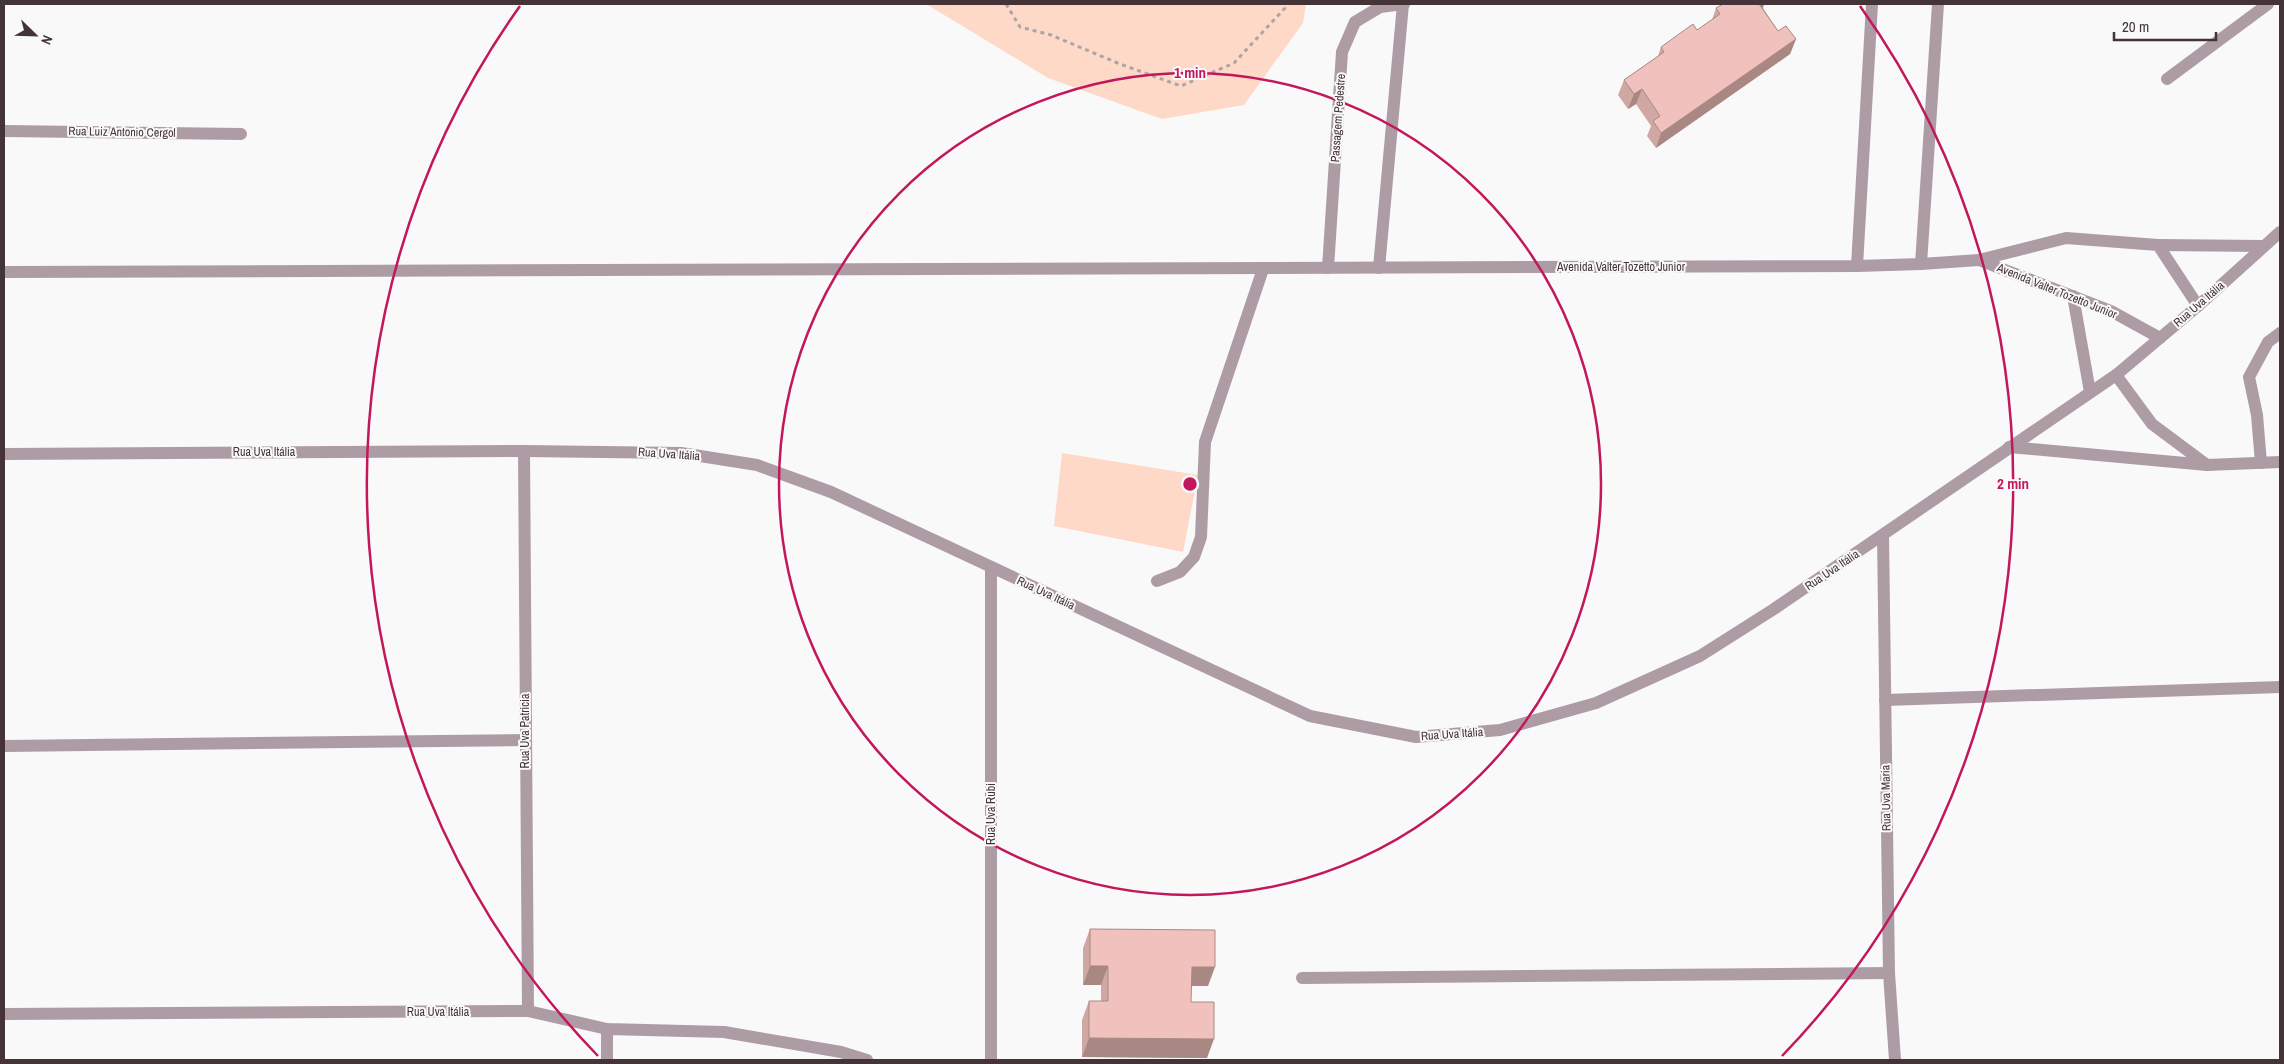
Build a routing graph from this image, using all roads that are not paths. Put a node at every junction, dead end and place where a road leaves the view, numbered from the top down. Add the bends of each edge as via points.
1 (1403, 4) edge
2 (1872, 4) edge
3 (1938, 4) edge
4 (2268, 4) edge
5 (2167, 79) dead end
6 (4, 131) edge
7 (241, 134) dead end
8 (2280, 232) edge
9 (2158, 245) junction
10 (2264, 246) junction
11 (1979, 260) junction
12 (1921, 264) junction
13 (1857, 266) junction
14 (1328, 268) junction
15 (1379, 268) junction
16 (1262, 269) junction
17 (4, 272) edge
18 (2074, 296) junction
19 (2198, 306) junction
20 (2280, 333) edge
21 (2160, 338) junction
22 (2116, 375) junction
23 (2090, 392) junction
24 (2009, 446) junction
25 (524, 451) junction
26 (4, 454) edge
27 (2280, 462) edge
28 (2261, 463) junction
29 (2207, 465) junction
30 (1883, 535) junction
31 (991, 568) junction
32 (1157, 581) dead end
33 (2280, 687) edge
34 (1885, 700) junction
35 (525, 740) junction
36 (4, 746) edge
37 (1889, 973) junction
38 (1302, 978) dead end
39 (528, 1012) junction
40 (4, 1014) edge
41 (607, 1029) junction
42 (606, 1060) edge
43 (867, 1060) edge
44 (991, 1060) edge
45 (1895, 1060) edge

1 - 14 street, Passagem Pedestre via 1380,7 1355,22 1342,52
1 - 15 street, Passagem Pedestre
2 - 13 street
3 - 12 street
4 - 5 street
6 - 7 street, Rua Luiz Antonio Cergol
8 - 10 street, Rua Uva Itália
9 - 10 street, Avenida Valter Tozetto Junior
9 - 11 street, Avenida Valter Tozetto Junior via 2066,238
9 - 19 street
10 - 19 street, Rua Uva Itália
11 - 12 street, Avenida Valter Tozetto Junior
11 - 18 street, Avenida Valter Tozetto Junior
12 - 13 street, Avenida Valter Tozetto Junior
13 - 15 street, Avenida Valter Tozetto Junior
14 - 15 street, Avenida Valter Tozetto Junior
14 - 16 street, Avenida Valter Tozetto Junior
16 - 17 street, Avenida Valter Tozetto Junior
16 - 32 street via 1205,442 1201,536 1194,557 1180,572
18 - 21 street, Avenida Valter Tozetto Junior via 2111,311
18 - 23 street
19 - 21 street, Rua Uva Itália
20 - 28 street via 2268,342 2249,377
21 - 22 street, Rua Uva Itália
22 - 23 street, Rua Uva Itália
22 - 29 street via 2152,424
23 - 24 street, Rua Uva Itália
24 - 29 street
24 - 30 street, Rua Uva Itália
25 - 26 street, Rua Uva Itália
25 - 31 street, Rua Uva Itália via 681,452 757,466 831,492
25 - 35 street, Rua Uva Patricia
27 - 28 street
28 - 29 street
30 - 31 street, Rua Uva Itália via 1700,656 1596,703 1500,730 1416,737 1310,716
30 - 34 street, Rua Uva Maria
31 - 44 street, Rua Uva Rubi
33 - 34 street
34 - 37 street, Rua Uva Maria
35 - 36 street
35 - 39 street, Rua Uva Patricia
37 - 38 street
37 - 45 street, Rua Uva Maria
39 - 40 street, Rua Uva Itália
39 - 41 street, Rua Uva Itália
41 - 42 street
41 - 43 street, Rua Uva Itália via 724,1032 841,1052

